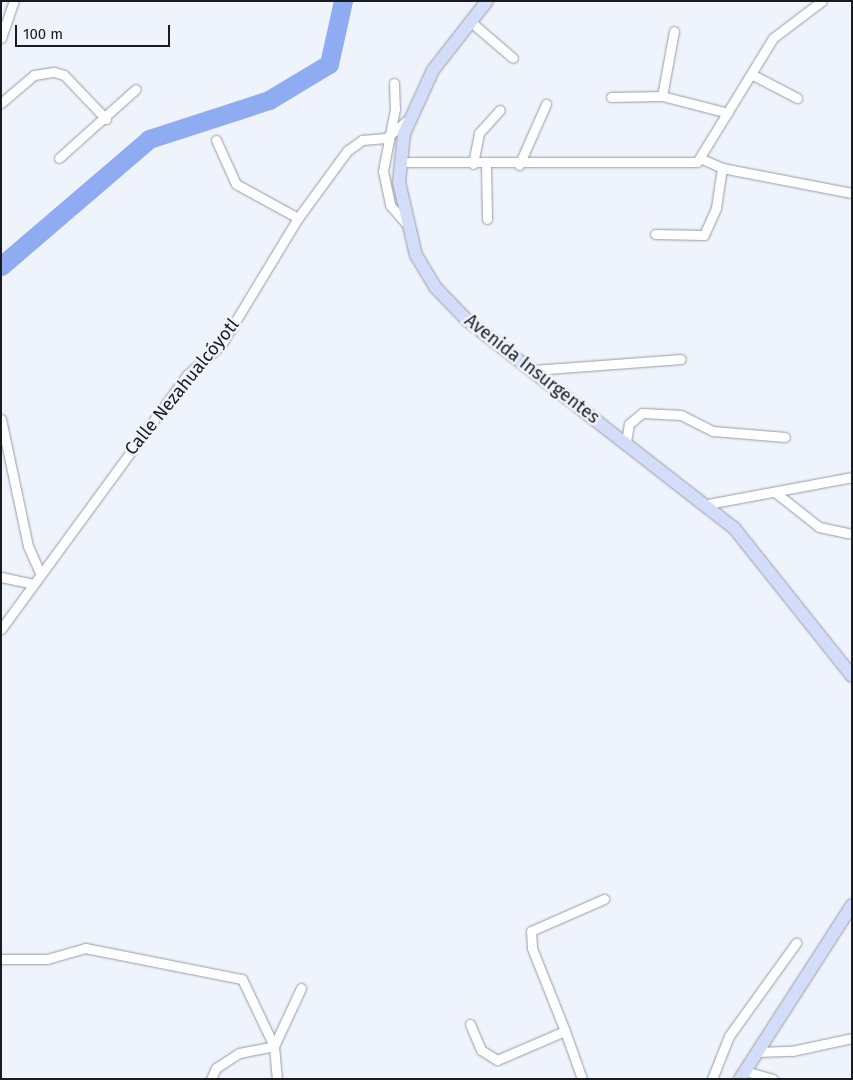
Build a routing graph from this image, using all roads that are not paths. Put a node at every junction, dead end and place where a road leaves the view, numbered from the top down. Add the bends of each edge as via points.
1 (14, 1) edge
2 (487, 1) edge
3 (822, 1) edge
4 (471, 22) junction
5 (674, 31) dead end
6 (1, 38) edge
7 (513, 58) dead end
8 (751, 74) junction
9 (394, 83) dead end
10 (136, 89) dead end
11 (662, 96) junction
12 (611, 97) dead end
13 (797, 98) dead end
14 (1, 103) edge
15 (546, 104) dead end
16 (500, 110) dead end
17 (728, 113) junction
18 (410, 119) junction
19 (106, 120) junction
20 (386, 138) junction
21 (216, 140) dead end
22 (59, 158) dead end
23 (702, 159) junction
24 (400, 162) junction
25 (473, 164) junction
26 (486, 164) junction
27 (519, 165) junction
28 (722, 168) junction
29 (852, 193) edge
30 (298, 218) junction
31 (487, 219) dead end
32 (405, 222) junction
33 (656, 234) dead end
34 (681, 359) dead end
35 (535, 370) junction
36 (1, 418) edge
37 (785, 437) dead end
38 (626, 442) junction
39 (852, 477) edge
40 (776, 493) junction
41 (708, 504) junction
42 (848, 533) dead end
43 (40, 573) junction
44 (1, 577) edge
45 (33, 584) junction
46 (1, 629) edge
47 (852, 676) edge
48 (604, 899) dead end
49 (852, 905) edge
50 (796, 943) dead end
51 (1, 959) edge
52 (301, 988) dead end
53 (470, 1024) dead end
54 (565, 1031) junction
55 (852, 1038) edge
56 (274, 1046) junction
57 (757, 1052) junction
58 (743, 1075) edge
59 (211, 1079) edge
60 (277, 1079) edge
61 (582, 1079) edge
62 (712, 1079) edge
63 (773, 1079) edge

1 - 6 street
2 - 4 main road, Avenida Insurgentes
3 - 8 street via 773,38
4 - 7 street
4 - 18 main road, Avenida Insurgentes via 433,70
5 - 11 street
8 - 13 street
8 - 17 street
9 - 20 street via 395,109
10 - 19 street
11 - 12 street
11 - 17 street
14 - 19 street via 34,75 54,72 64,75
15 - 27 street
16 - 25 street via 479,133
17 - 23 street
18 - 20 street
18 - 24 main road, Avenida Insurgentes
19 - 22 street
20 - 30 street, Calle Nezahualcóyotl via 362,140 348,151
20 - 32 street via 386,190 390,205
21 - 30 street via 236,184
23 - 27 street via 685,165
23 - 28 street
24 - 25 street
24 - 32 main road, Avenida Insurgentes
25 - 26 street
26 - 27 street
26 - 31 street
28 - 29 street
28 - 33 street via 716,208 704,236
30 - 43 street, Calle Nezahualcóyotl via 221,346 187,375
32 - 35 main road, Avenida Insurgentes via 423,268 451,305
34 - 35 street
35 - 38 main road, Avenida Insurgentes
36 - 43 street via 28,546
37 - 38 street via 707,430 681,415 642,413 633,418
38 - 41 main road, Avenida Insurgentes
39 - 40 street
40 - 41 street via 747,494
40 - 42 street via 819,527
41 - 47 main road, Avenida Insurgentes via 734,528
43 - 45 street, Calle Nezahualcóyotl
44 - 45 street
45 - 46 street, Calle Nezahualcóyotl
48 - 54 street via 531,931 532,948
49 - 57 main road
50 - 62 street via 729,1036
51 - 56 street via 47,959 85,948 234,975 250,990
52 - 56 street
53 - 54 street via 481,1050 496,1060
54 - 61 street
55 - 57 street via 792,1051
56 - 59 street via 238,1053 220,1064
56 - 60 street
57 - 58 main road
58 - 63 street

